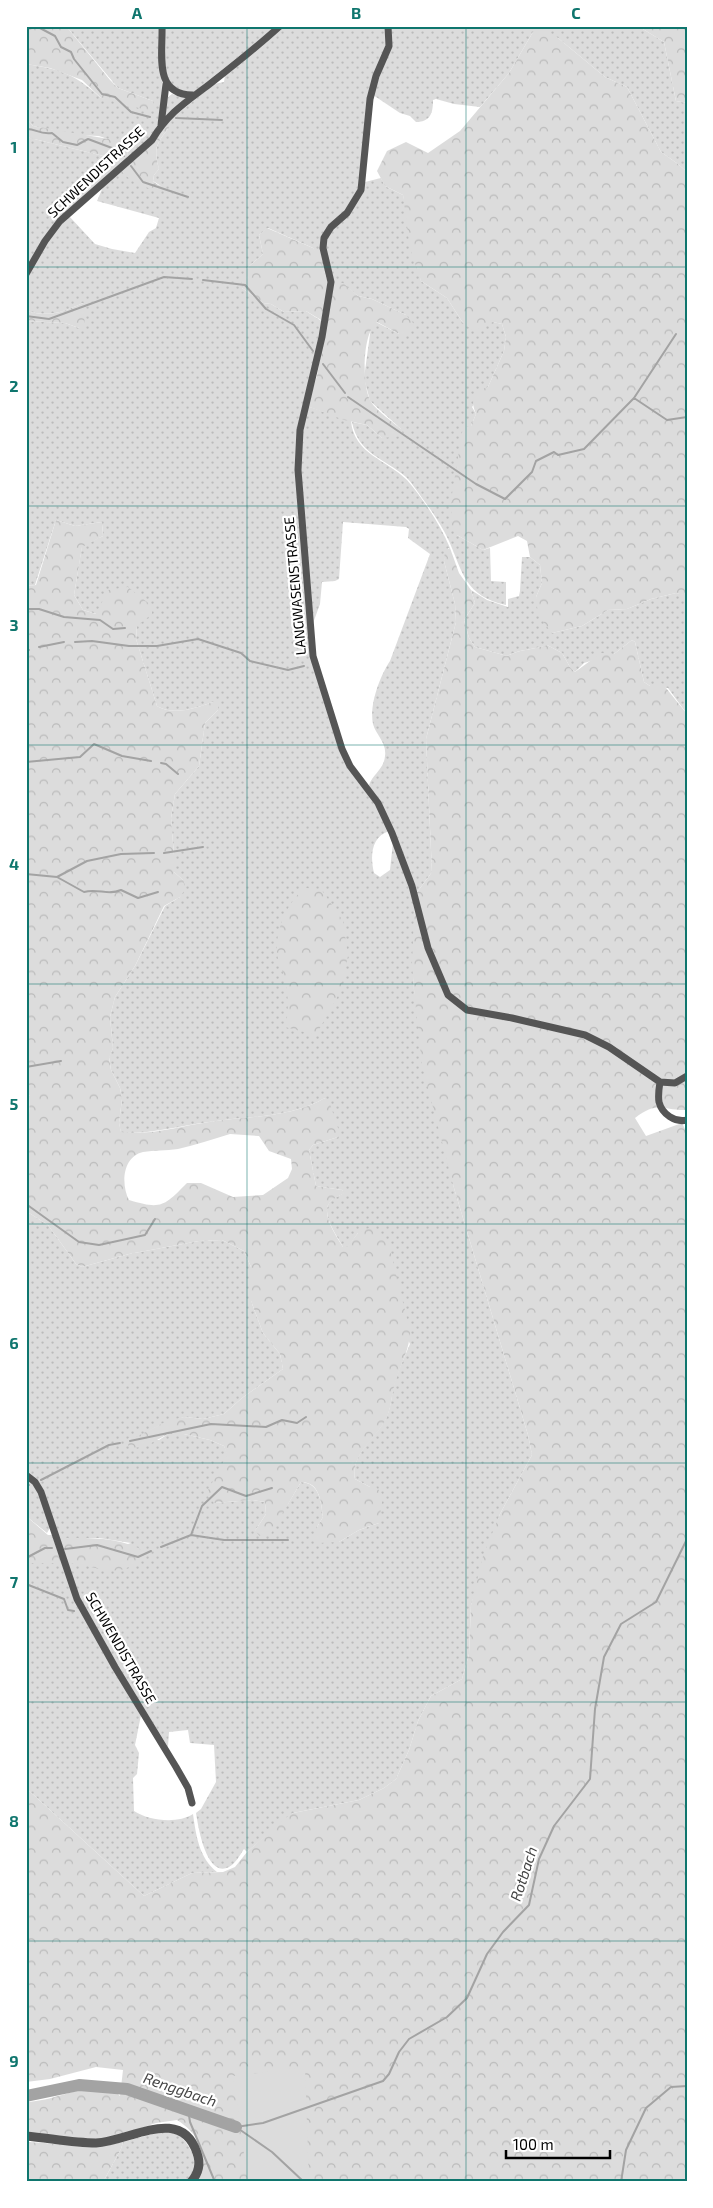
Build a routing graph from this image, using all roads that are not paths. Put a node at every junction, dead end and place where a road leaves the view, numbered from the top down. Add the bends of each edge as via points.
1 (162, 26) edge
2 (280, 26) edge
3 (388, 26) edge
4 (166, 84) junction
5 (192, 95) junction
6 (161, 125) junction
7 (26, 274) edge
8 (687, 1076) edge
9 (660, 1082) junction
10 (687, 1120) edge
11 (26, 1475) edge
12 (192, 1803) dead end
13 (26, 2136) edge
14 (191, 2182) edge

1 - 4 street
2 - 5 street via 209,85
3 - 9 street, LANGWASENSTRASSE via 389,46 370,99 361,190 324,238 323,248 331,282 300,430 298,470 312,656 342,749 350,766 378,803 392,833 412,886 428,948 448,995 467,1010 585,1035 609,1047
4 - 5 street via 182,94
4 - 6 street
5 - 6 street, SCHWENDISTRASSE
6 - 7 street, SCHWENDISTRASSE via 152,140 60,221
8 - 9 street via 675,1083
9 - 10 street via 660,1104 664,1111 670,1118
11 - 12 street, SCHWENDISTRASSE via 41,1492 77,1599 184,1781
13 - 14 street via 99,2143 163,2128 180,2130 190,2138 198,2157 198,2172

